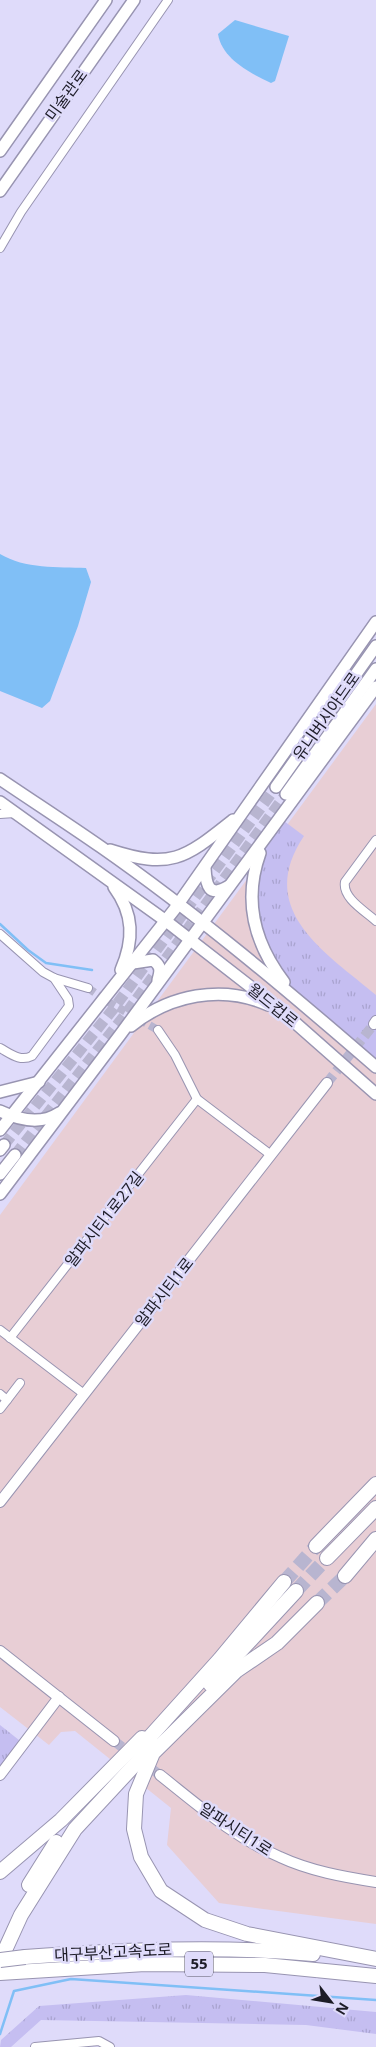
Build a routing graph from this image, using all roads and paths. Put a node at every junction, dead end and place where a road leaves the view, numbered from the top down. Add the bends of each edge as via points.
1 (106, 0) edge
2 (134, 0) edge
3 (168, 0) edge
4 (0, 151) edge
5 (0, 191) edge
6 (0, 248) edge
7 (376, 622) edge
8 (376, 646) edge
9 (376, 669) edge
10 (376, 687) edge
11 (0, 779) edge
12 (276, 787) tunnel mouth
13 (286, 794) tunnel mouth
14 (0, 802) edge
15 (17, 813) junction
16 (242, 813) junction
17 (1, 814) edge
18 (271, 830) junction
19 (376, 840) edge
20 (102, 847) junction
21 (205, 868) junction
22 (107, 878) junction
23 (230, 886) junction
24 (178, 904) junction
25 (166, 921) junction
26 (376, 921) edge
27 (202, 923) junction
28 (0, 934) edge
29 (190, 939) junction
30 (133, 962) junction
31 (54, 978) junction
32 (158, 982) junction
33 (88, 988) tunnel mouth
34 (112, 991) junction
35 (294, 996) junction
36 (283, 1012) junction
37 (158, 1030) tunnel mouth
38 (120, 1036) junction
39 (0, 1048) edge
40 (376, 1067) edge
41 (39, 1082) junction
42 (327, 1083) tunnel mouth
43 (0, 1092) edge
44 (376, 1094) edge
45 (197, 1100) junction
46 (66, 1108) junction
47 (0, 1111) edge
48 (11, 1116) junction
49 (0, 1130) edge
50 (15, 1154) tunnel mouth
51 (271, 1155) junction
52 (0, 1174) edge
53 (0, 1194) edge
54 (0, 1330) edge
55 (10, 1338) junction
56 (20, 1383) dead end
57 (0, 1394) edge
58 (84, 1394) junction
59 (7, 1400) junction
60 (0, 1409) edge
61 (376, 1484) edge
62 (0, 1502) edge
63 (376, 1508) edge
64 (376, 1539) edge
65 (316, 1546) tunnel mouth
66 (327, 1558) tunnel mouth
67 (345, 1576) tunnel mouth
68 (284, 1582) tunnel mouth
69 (296, 1591) tunnel mouth
70 (317, 1604) tunnel mouth
71 (0, 1651) edge
72 (59, 1697) junction
73 (191, 1704) junction
74 (114, 1740) tunnel mouth
75 (147, 1746) junction
76 (0, 1775) edge
77 (160, 1775) tunnel mouth
78 (0, 1872) edge
79 (376, 1882) edge
80 (0, 1938) edge
81 (376, 1960) edge
82 (0, 1961) edge
83 (23, 1964) junction
84 (0, 1973) edge
85 (376, 1976) edge
86 (36, 2047) edge
87 (110, 2047) edge

1 - 4 main road, 미술관로
2 - 5 main road, 미술관로
3 - 6 street via 21,212
7 - 16 main road
8 - 12 main road, 유니버시아드로
9 - 13 main road, 유니버시아드로
10 - 18 main road
11 - 20 main road
14 - 15 main road, 월드컵로
14 - 17 street
15 - 17 street
15 - 22 main road, 월드컵로
16 - 20 main road via 202,845 178,858 137,859
16 - 21 main road
18 - 23 main road
18 - 35 main road via 254,870 252,914 267,958
19 - 26 street via 344,888
20 - 24 main road, 월드컵로
21 - 23 main road via 210,890 221,891
21 - 24 main road
22 - 25 main road, 월드컵로
22 - 34 main road via 126,907 131,934 130,946
23 - 27 main road
24 - 25 main road
24 - 27 main road, 월드컵로
25 - 29 main road, 월드컵로
25 - 30 main road
27 - 29 main road
27 - 35 main road, 월드컵로
28 - 31 street
29 - 32 main road
29 - 36 main road, 월드컵로
30 - 32 main road via 153,960 161,971
30 - 34 main road
31 - 33 street
31 - 39 street via 69,1006 32,1056 19,1058
32 - 38 main road
34 - 41 main road
35 - 40 main road, 월드컵로
36 - 38 main road via 237,995 201,996 158,1007
36 - 44 main road, 월드컵로
37 - 45 street via 175,1055
38 - 46 main road
41 - 43 main road
41 - 48 main road
42 - 51 street, 알파시티1로
45 - 51 street
45 - 55 street, 알파시티1로27길
46 - 48 main road via 50,1119 28,1120
46 - 53 main road
47 - 48 main road
48 - 49 main road
50 - 52 main road
51 - 58 street, 알파시티1로
54 - 55 street
55 - 58 street
56 - 59 street
57 - 59 street
58 - 62 street, 알파시티1로
59 - 60 street
61 - 65 highway
63 - 66 highway
64 - 67 highway
68 - 73 highway via 220,1658
69 - 73 highway
70 - 73 highway via 277,1643
71 - 72 street
72 - 74 street
72 - 76 street
73 - 75 highway
75 - 78 highway
75 - 80 highway via 68,1825 40,1864
75 - 81 highway via 136,1794 134,1821 141,1857 161,1891 190,1912 224,1928
75 - 82 highway via 75,1829 21,1915
77 - 79 street, 알파시티1로 via 233,1831 280,1857 306,1867
81 - 83 highway, 대구부산고속도로 / 55 via 270,1950 144,1949
82 - 83 highway, 대구부산고속도로 / 55, bridge
83 - 84 highway, 대구부산고속도로 / 55
83 - 85 highway, 대구부산고속도로 / 55 via 265,1965
86 - 87 street via 99,2041

